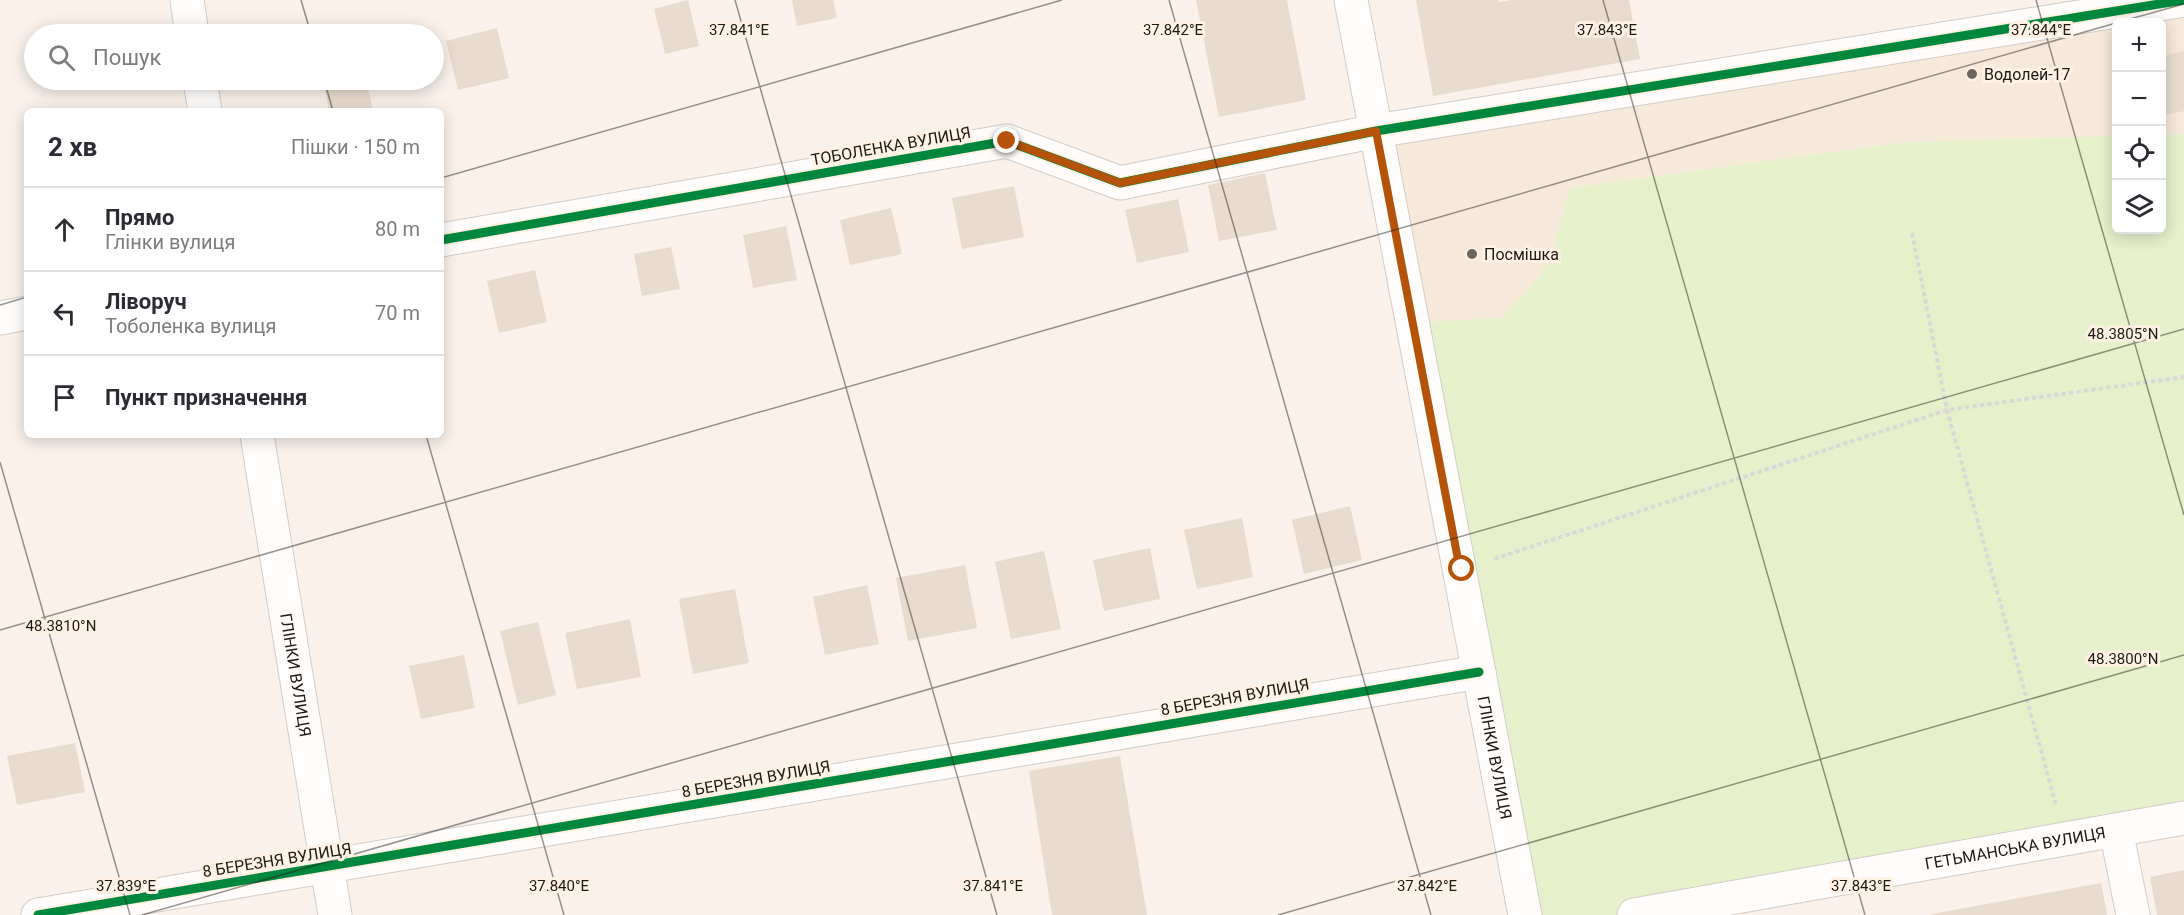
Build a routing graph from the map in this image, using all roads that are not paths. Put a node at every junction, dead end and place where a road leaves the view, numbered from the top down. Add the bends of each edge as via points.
1 (187, 0) edge
2 (1351, 0) edge
3 (2184, 0) edge
4 (191, 24) edge
5 (202, 90) edge
6 (205, 108) edge
7 (1376, 131) junction
8 (444, 239) edge
9 (24, 314) edge
10 (0, 318) edge
11 (257, 438) edge
12 (1479, 672) junction
13 (2184, 818) edge
14 (2116, 830) junction
15 (327, 867) junction
16 (38, 915) edge
17 (335, 915) edge
18 (1525, 915) edge
19 (1634, 915) edge
20 (2133, 915) edge

1 - 4 street
2 - 7 street, ГЛІНКИ ВУЛИЦЯ
3 - 7 street, ТОБОЛЕНКА ВУЛИЦЯ
5 - 6 street
7 - 8 street, ТОБОЛЕНКА ВУЛИЦЯ via 1120,183 1007,141
7 - 12 street, ГЛІНКИ ВУЛИЦЯ
9 - 10 street
11 - 15 street, ГЛІНКИ ВУЛИЦЯ
12 - 15 street, 8 БЕРЕЗНЯ ВУЛИЦЯ
12 - 18 street, ГЛІНКИ ВУЛИЦЯ
13 - 14 street, ГЕТЬМАНСЬКА ВУЛИЦЯ
14 - 19 street, ГЕТЬМАНСЬКА ВУЛИЦЯ
14 - 20 street
15 - 16 street, 8 БЕРЕЗНЯ ВУЛИЦЯ
15 - 17 street, ГЛІНКИ ВУЛИЦЯ

